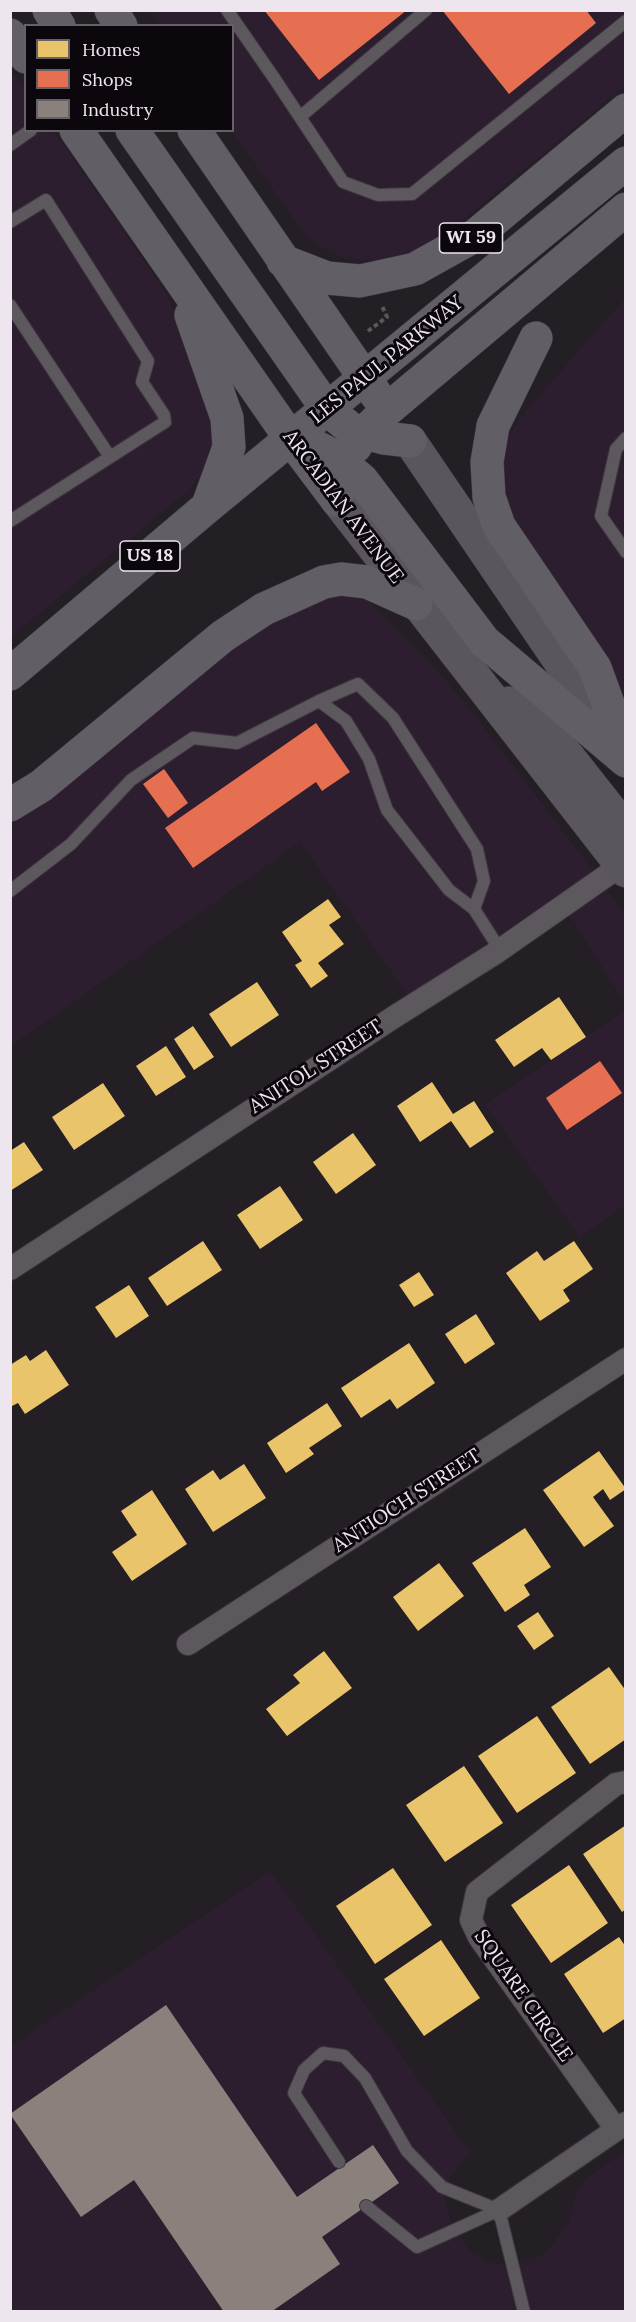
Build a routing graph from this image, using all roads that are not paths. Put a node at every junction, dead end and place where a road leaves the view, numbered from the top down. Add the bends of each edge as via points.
1 (49, 10) edge
2 (111, 10) edge
3 (227, 10) edge
4 (426, 10) edge
5 (626, 21) edge
6 (58, 24) edge
7 (120, 24) edge
8 (10, 35) edge
9 (24, 54) edge
10 (626, 110) edge
11 (300, 117) junction
12 (28, 132) edge
13 (77, 132) edge
14 (133, 132) edge
15 (195, 132) edge
16 (10, 145) edge
17 (626, 163) edge
18 (626, 209) edge
19 (10, 222) edge
20 (283, 261) junction
21 (177, 276) junction
22 (10, 305) edge
23 (536, 338) dead end
24 (364, 378) junction
25 (387, 410) junction
26 (626, 438) edge
27 (291, 439) junction
28 (410, 441) junction
29 (339, 444) junction
30 (110, 457) junction
31 (206, 508) junction
32 (10, 521) edge
33 (626, 552) edge
34 (416, 604) junction
35 (470, 672) junction
36 (10, 674) edge
37 (319, 701) junction
38 (626, 753) edge
39 (626, 760) edge
40 (10, 805) edge
41 (626, 824) edge
42 (624, 866) edge
43 (10, 891) edge
44 (474, 909) junction
45 (500, 950) junction
46 (10, 1269) edge
47 (626, 1359) edge
48 (188, 1644) dead end
49 (626, 1782) edge
50 (621, 2126) edge
51 (339, 2162) dead end
52 (366, 2206) dead end
53 (499, 2210) junction
54 (524, 2312) edge

1 - 6 main road
2 - 7 main road
3 - 11 lane
4 - 11 lane
5 - 11 lane via 412,194 378,195 343,182
8 - 9 main road
10 - 20 main road, WI 59 via 476,235 415,269 360,280 327,278
12 - 16 lane
13 - 21 main road, ARCADIAN AVENUE
14 - 29 main road
15 - 20 main road
17 - 24 main road, LES PAUL PARKWAY / US 18
18 - 25 main road
19 - 30 lane via 46,200 148,361 142,382 165,422
20 - 24 main road
21 - 27 main road, ARCADIAN AVENUE
21 - 31 main road via 227,418 229,447
22 - 30 lane
23 - 38 main road via 493,426 487,462 489,497 499,526 595,668
24 - 25 main road
24 - 29 main road, LES PAUL PARKWAY / US 18
25 - 28 main road
25 - 29 main road
26 - 33 lane via 616,449 601,516
27 - 29 main road, LES PAUL PARKWAY / US 18
27 - 29 main road, ARCADIAN AVENUE
27 - 31 main road, LES PAUL PARKWAY / US 18
28 - 29 main road
28 - 39 main road
29 - 34 main road, ARCADIAN AVENUE via 337,501
29 - 39 main road via 484,641
30 - 32 lane
31 - 36 main road, LES PAUL PARKWAY / US 18
34 - 35 main road, ARCADIAN AVENUE
34 - 40 main road via 367,582 341,579 324,582 264,609 223,636 41,786
35 - 41 main road via 552,736
35 - 42 main road, ARCADIAN AVENUE
37 - 43 lane via 237,743 193,738 131,780 71,844
37 - 44 lane via 346,721 369,759 387,810 449,890
37 - 44 lane via 358,684 393,718 477,849 484,881
42 - 45 street, ANITOL STREET
44 - 45 lane
45 - 46 street, ANITOL STREET
47 - 48 street, ANTIOCH STREET
49 - 50 street, SQUARE CIRCLE via 616,1784 477,1892 471,1920 479,1937
50 - 53 street
51 - 53 lane via 294,2093 304,2070 323,2053 344,2056 365,2078 407,2151 442,2187
52 - 53 lane via 417,2247
53 - 54 lane

